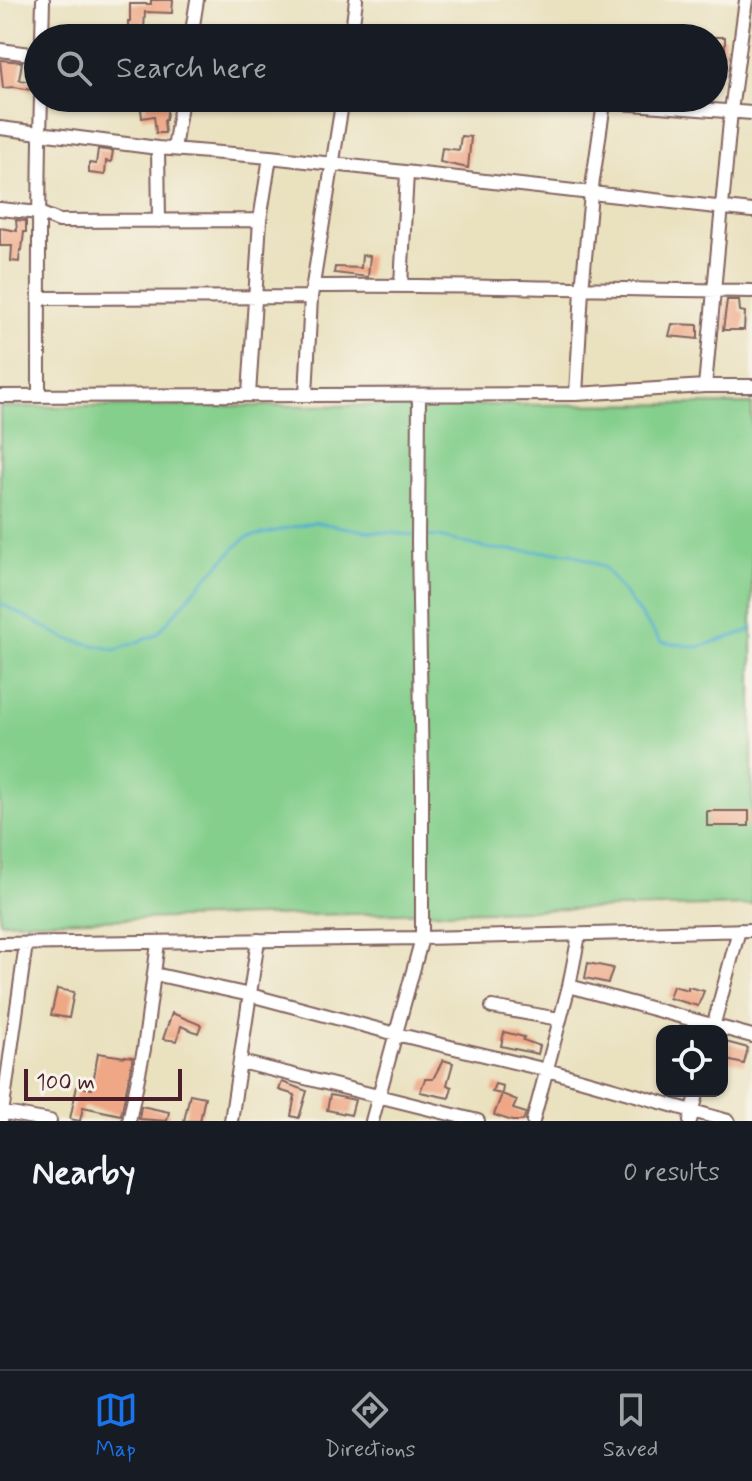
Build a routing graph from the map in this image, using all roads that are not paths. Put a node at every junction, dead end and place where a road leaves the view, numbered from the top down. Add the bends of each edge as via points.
1 (43, 0) edge
2 (197, 0) edge
3 (356, 0) edge
4 (746, 0) edge
5 (42, 24) edge
6 (193, 24) edge
7 (353, 24) edge
8 (0, 50) edge
9 (24, 53) edge
10 (728, 111) edge
11 (731, 111) junction
12 (41, 112) edge
13 (180, 112) edge
14 (340, 112) edge
15 (603, 112) edge
16 (752, 113) edge
17 (0, 128) edge
18 (40, 132) junction
19 (158, 148) junction
20 (174, 149) junction
21 (270, 157) junction
22 (331, 165) junction
23 (407, 173) junction
24 (591, 194) junction
25 (723, 208) junction
26 (0, 209) edge
27 (752, 211) edge
28 (39, 213) junction
29 (260, 220) junction
30 (159, 221) junction
31 (401, 285) junction
32 (582, 290) junction
33 (312, 291) junction
34 (713, 291) junction
35 (752, 291) edge
36 (254, 297) junction
37 (39, 298) junction
38 (705, 386) junction
39 (752, 386) edge
40 (576, 394) junction
41 (249, 395) junction
42 (306, 395) junction
43 (0, 396) edge
44 (39, 396) junction
45 (419, 396) junction
46 (745, 930) edge
47 (579, 935) junction
48 (422, 938) junction
49 (258, 940) junction
50 (158, 943) junction
51 (0, 944) edge
52 (26, 944) junction
53 (154, 974) junction
54 (569, 986) junction
55 (250, 995) junction
56 (492, 1007) dead end
57 (559, 1019) junction
58 (703, 1025) edge
59 (714, 1025) edge
60 (728, 1031) edge
61 (396, 1034) junction
62 (752, 1036) edge
63 (241, 1062) junction
64 (547, 1070) junction
65 (380, 1096) junction
66 (1, 1115) edge
67 (691, 1116) edge
68 (50, 1121) edge
69 (129, 1121) edge
70 (231, 1121) edge
71 (372, 1121) edge
72 (478, 1121) edge
73 (533, 1121) edge
74 (728, 1121) edge

1 - 5 street
2 - 6 street
3 - 7 street
4 - 11 street
8 - 9 street
10 - 11 street
11 - 16 street
11 - 25 street
12 - 18 street
13 - 20 street
14 - 22 street
15 - 24 street
17 - 18 street
18 - 19 street
18 - 28 street
19 - 20 street
19 - 30 street
20 - 21 street
21 - 22 street
21 - 29 street
22 - 23 street
22 - 33 street
23 - 24 street
23 - 31 street
24 - 25 street
24 - 32 street
25 - 27 street
25 - 34 street
26 - 28 street
28 - 30 street via 59,221
28 - 37 street
29 - 30 street
29 - 36 street
31 - 32 street
31 - 33 street
32 - 34 street
32 - 40 street
33 - 36 street
33 - 42 street
34 - 35 street
34 - 38 street
36 - 37 street
36 - 41 street
37 - 44 street
38 - 39 street
38 - 40 street
40 - 45 street
41 - 42 street
41 - 44 street
42 - 45 street
43 - 44 street
45 - 48 street
46 - 47 street
46 - 59 street
47 - 48 street
47 - 54 street
48 - 49 street
48 - 61 street
49 - 50 street
49 - 55 street
50 - 52 street
50 - 53 street
51 - 52 street
52 - 66 street
53 - 55 street
53 - 69 street
54 - 57 street
54 - 58 street
55 - 61 street
55 - 63 street
56 - 57 street
57 - 64 street
60 - 62 street
61 - 64 street
61 - 65 street
63 - 65 street
63 - 70 street
64 - 67 street
64 - 73 street
65 - 71 street
65 - 72 street
66 - 68 street
67 - 74 street

